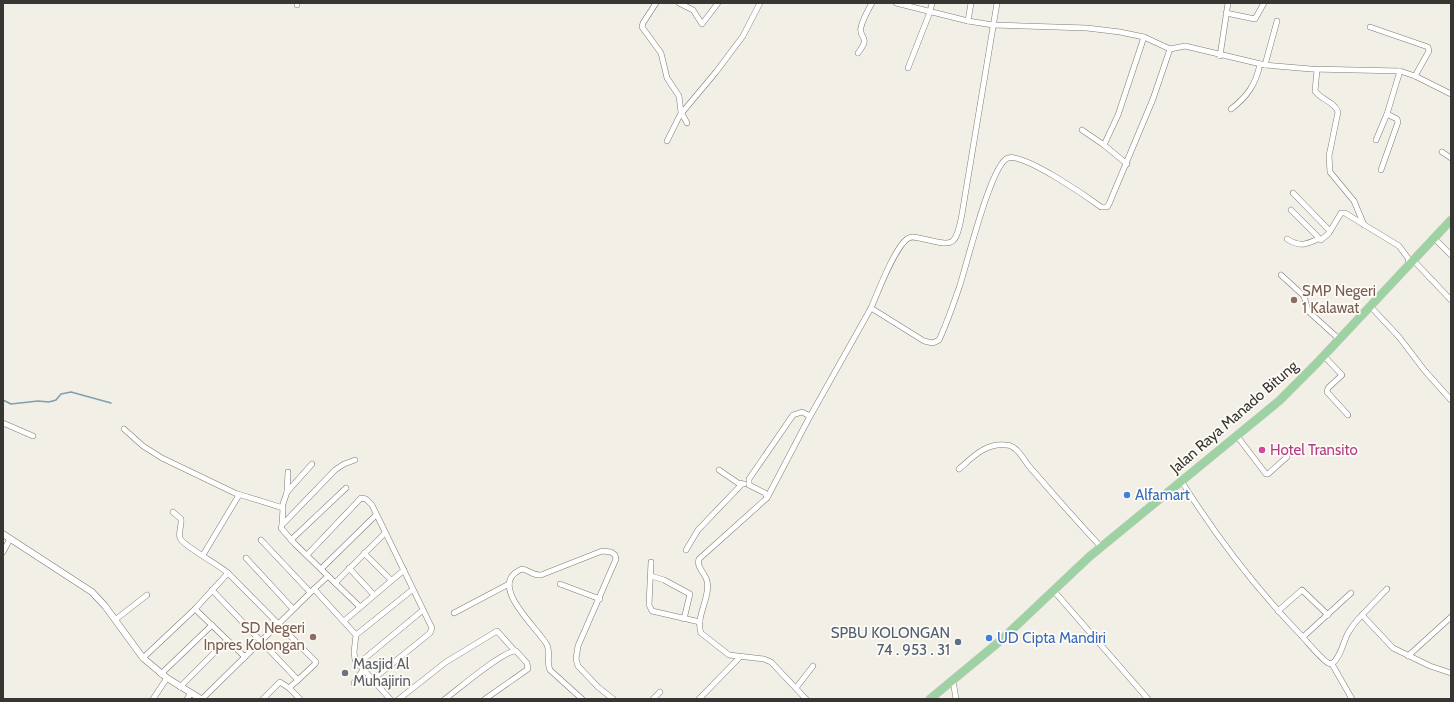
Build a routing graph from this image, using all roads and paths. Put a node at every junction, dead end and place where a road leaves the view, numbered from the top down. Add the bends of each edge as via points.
1 (656, 3) edge
2 (679, 3) edge
3 (718, 3) edge
4 (760, 3) edge
5 (872, 3) edge
6 (896, 3) edge
7 (932, 3) edge
8 (971, 3) edge
9 (997, 3) edge
10 (1228, 3) edge
11 (1264, 3) edge
12 (930, 12) junction
13 (1226, 13) junction
14 (968, 21) junction
15 (1277, 21) dead end
16 (993, 25) junction
17 (1370, 28) dead end
18 (1144, 37) junction
19 (1170, 49) junction
20 (858, 53) dead end
21 (1220, 56) junction
22 (1263, 65) junction
23 (908, 68) dead end
24 (1316, 70) junction
25 (1400, 71) junction
26 (1416, 76) junction
27 (1451, 94) edge
28 (1231, 109) dead end
29 (681, 113) junction
30 (1387, 114) junction
31 (688, 123) dead end
32 (1082, 130) dead end
33 (1376, 140) dead end
34 (668, 141) dead end
35 (1104, 145) junction
36 (1442, 152) dead end
37 (1451, 158) edge
38 (1127, 164) junction
39 (1381, 170) dead end
40 (1293, 193) dead end
41 (1291, 210) dead end
42 (1451, 220) edge
43 (1364, 225) junction
44 (1330, 231) junction
45 (1434, 238) junction
46 (1287, 239) dead end
47 (1318, 239) junction
48 (1451, 255) edge
49 (1411, 262) junction
50 (1281, 274) dead end
51 (1451, 300) edge
52 (1370, 306) junction
53 (871, 308) junction
54 (1339, 339) junction
55 (1324, 356) junction
56 (1451, 400) edge
57 (1348, 415) dead end
58 (810, 416) junction
59 (3, 423) edge
60 (124, 429) dead end
61 (33, 436) dead end
62 (1237, 436) junction
63 (1287, 457) dead end
64 (355, 460) dead end
65 (312, 464) dead end
66 (719, 470) dead end
67 (960, 470) dead end
68 (288, 472) dead end
69 (1182, 482) junction
70 (742, 484) junction
71 (750, 486) junction
72 (346, 488) dead end
73 (287, 492) junction
74 (238, 494) junction
75 (767, 498) junction
76 (282, 507) junction
77 (173, 512) dead end
78 (376, 515) junction
79 (282, 525) junction
80 (385, 533) junction
81 (3, 534) edge
82 (10, 539) junction
83 (262, 540) dead end
84 (291, 540) junction
85 (1102, 547) junction
86 (686, 550) dead end
87 (3, 552) edge
88 (364, 553) junction
89 (203, 555) junction
90 (307, 555) junction
91 (246, 558) dead end
92 (651, 562) dead end
93 (349, 568) junction
94 (321, 569) junction
95 (404, 570) junction
96 (228, 573) junction
97 (328, 576) junction
98 (650, 576) junction
99 (391, 580) junction
100 (335, 583) junction
101 (509, 584) junction
102 (560, 584) dead end
103 (1387, 589) dead end
104 (212, 590) junction
105 (312, 590) junction
106 (412, 590) junction
107 (1054, 590) junction
108 (1351, 593) dead end
109 (147, 595) dead end
110 (374, 595) junction
111 (600, 599) junction
112 (360, 607) junction
113 (195, 609) junction
114 (293, 609) junction
115 (423, 610) junction
116 (1278, 611) junction
117 (454, 613) dead end
118 (1328, 615) junction
119 (1362, 615) junction
120 (1451, 617) edge
121 (684, 619) junction
122 (115, 620) junction
123 (344, 621) junction
124 (700, 622) junction
125 (277, 624) junction
126 (212, 625) junction
127 (356, 635) junction
128 (1303, 637) junction
129 (227, 640) junction
130 (261, 640) junction
131 (514, 650) junction
132 (245, 656) junction
133 (1408, 656) junction
134 (740, 657) junction
135 (143, 658) junction
136 (358, 664) junction
137 (1332, 664) junction
138 (813, 666) dead end
139 (363, 670) junction
140 (1451, 673) edge
141 (161, 674) junction
142 (167, 678) junction
143 (298, 680) junction
144 (372, 680) junction
145 (953, 680) junction
146 (354, 683) dead end
147 (180, 687) junction
148 (289, 688) junction
149 (796, 688) junction
150 (660, 692) dead end
151 (189, 696) edge
152 (153, 699) edge
153 (202, 699) edge
154 (263, 699) edge
155 (300, 699) edge
156 (390, 699) edge
157 (399, 699) edge
158 (445, 699) edge
159 (485, 699) edge
160 (582, 699) edge
161 (613, 699) edge
162 (653, 699) edge
163 (699, 699) edge
164 (806, 699) edge
165 (930, 699) edge
166 (956, 699) edge
167 (1148, 699) edge
168 (1352, 699) edge

1 - 29 street via 642,27 661,53 667,78 679,98
2 - 3 street via 693,10 702,24
4 - 29 street via 738,44
5 - 20 street via 861,25 860,30 865,40
6 - 12 street
7 - 12 street
8 - 14 street
9 - 16 street
10 - 13 street
11 - 13 street via 1255,19
12 - 14 street
12 - 23 street
13 - 21 street
14 - 16 street
15 - 22 street
16 - 18 street via 1087,28
16 - 53 street via 956,237 952,242 944,244 913,237 905,240
17 - 26 street via 1428,47 1429,51
18 - 19 street
18 - 35 street via 1118,115
19 - 21 street via 1185,46
19 - 38 street
21 - 22 street
22 - 24 street
22 - 28 street via 1247,96
24 - 25 street
24 - 43 street via 1315,91 1336,107 1338,112 1329,156 1330,172 1354,201
25 - 26 street
25 - 30 street
26 - 27 street
29 - 31 street
29 - 34 street
30 - 33 street
30 - 39 street via 1398,122
32 - 35 street
35 - 38 street
36 - 37 street
38 - 53 street via 1112,199 1106,207 1101,207 1030,162 1015,158 1006,159 997,171 986,200 959,288 939,340 933,343 921,339
40 - 44 street
41 - 47 street
42 - 45 highway, Jalan Raya Manado Bitung
43 - 44 street via 1345,213 1340,213
43 - 49 street via 1399,246
44 - 47 street via 1323,240
45 - 48 street
45 - 49 highway, Jalan Raya Manado Bitung
46 - 47 street via 1303,245
49 - 51 street
49 - 52 highway, Jalan Raya Manado Bitung
50 - 54 street via 1304,296 1308,311
52 - 54 highway, Jalan Raya Manado Bitung
52 - 56 street
53 - 58 street
54 - 55 highway, Jalan Raya Manado Bitung
55 - 57 street via 1342,375 1327,392
55 - 62 highway, Jalan Raya Manado Bitung via 1279,401
58 - 71 street via 802,412 793,415 749,479
58 - 75 street
59 - 61 street
60 - 74 street via 162,458
62 - 63 street via 1266,474
62 - 69 highway, Jalan Raya Manado Bitung
64 - 79 street via 335,470
65 - 73 street
66 - 70 street
67 - 85 street via 981,449 1010,446
68 - 73 street
69 - 85 highway, Jalan Raya Manado Bitung
69 - 116 street via 1214,531
70 - 71 street
70 - 86 street via 698,530
71 - 75 street via 765,494
72 - 84 street
73 - 76 street
74 - 76 street
74 - 89 street
75 - 124 street via 699,559 698,564 707,583
76 - 79 street
77 - 89 street via 181,520 179,536 182,542
78 - 80 street
78 - 90 street via 372,505 361,498
78 - 94 street
79 - 84 street
80 - 88 street
80 - 95 street
81 - 82 street
82 - 87 street
82 - 122 street via 84,585
83 - 105 street
84 - 90 street
85 - 107 highway, Jalan Raya Manado Bitung
88 - 93 street
88 - 99 street
89 - 96 street
90 - 94 street
91 - 114 street
92 - 98 street
93 - 100 street
93 - 110 street
94 - 97 street
95 - 99 street
95 - 106 street
96 - 104 street
96 - 125 street
97 - 100 street
97 - 105 street
98 - 121 street via 649,605 652,611
98 - 121 street via 664,580 690,594
99 - 110 street
100 - 112 street
101 - 111 street via 512,576 522,569 534,575 541,575 607,551 615,555 616,559
101 - 117 street
101 - 160 street via 516,606 547,645 550,670
102 - 111 street
103 - 119 street
104 - 113 street
104 - 130 street
105 - 114 street
105 - 123 street
106 - 115 street
106 - 127 street
107 - 145 highway, Jalan Raya Manado Bitung
107 - 167 street
108 - 118 street
109 - 122 street
110 - 112 street
111 - 161 street via 578,646 576,659 583,672
112 - 123 street
113 - 126 street
113 - 135 street
114 - 125 street
115 - 136 street
115 - 144 street via 432,626 431,632
116 - 118 street via 1302,590
116 - 128 street
118 - 128 street
119 - 133 street via 1388,644
119 - 137 street via 1354,622 1338,657
120 - 133 street
121 - 124 street
122 - 135 street
123 - 127 street
124 - 134 street via 700,632 704,636 730,655
125 - 130 street
125 - 143 street via 316,662
126 - 129 street
126 - 141 street
127 - 136 street via 354,656
128 - 137 street via 1325,661
129 - 132 street
129 - 147 street
130 - 132 street
130 - 143 street
131 - 157 street via 497,631 446,662
131 - 158 street via 488,666
131 - 159 street via 527,663 528,669
132 - 153 street
133 - 140 street
134 - 149 street via 771,662
134 - 163 street
135 - 141 street
136 - 139 street
137 - 168 street
138 - 149 street
139 - 144 street
139 - 146 street
141 - 142 street
142 - 147 street
142 - 152 street
143 - 148 street
144 - 156 street
145 - 165 highway, Jalan Raya Manado Bitung
145 - 166 street
147 - 151 street
148 - 154 street via 280,682
148 - 155 street
149 - 164 street
150 - 162 street
151 - 153 street

